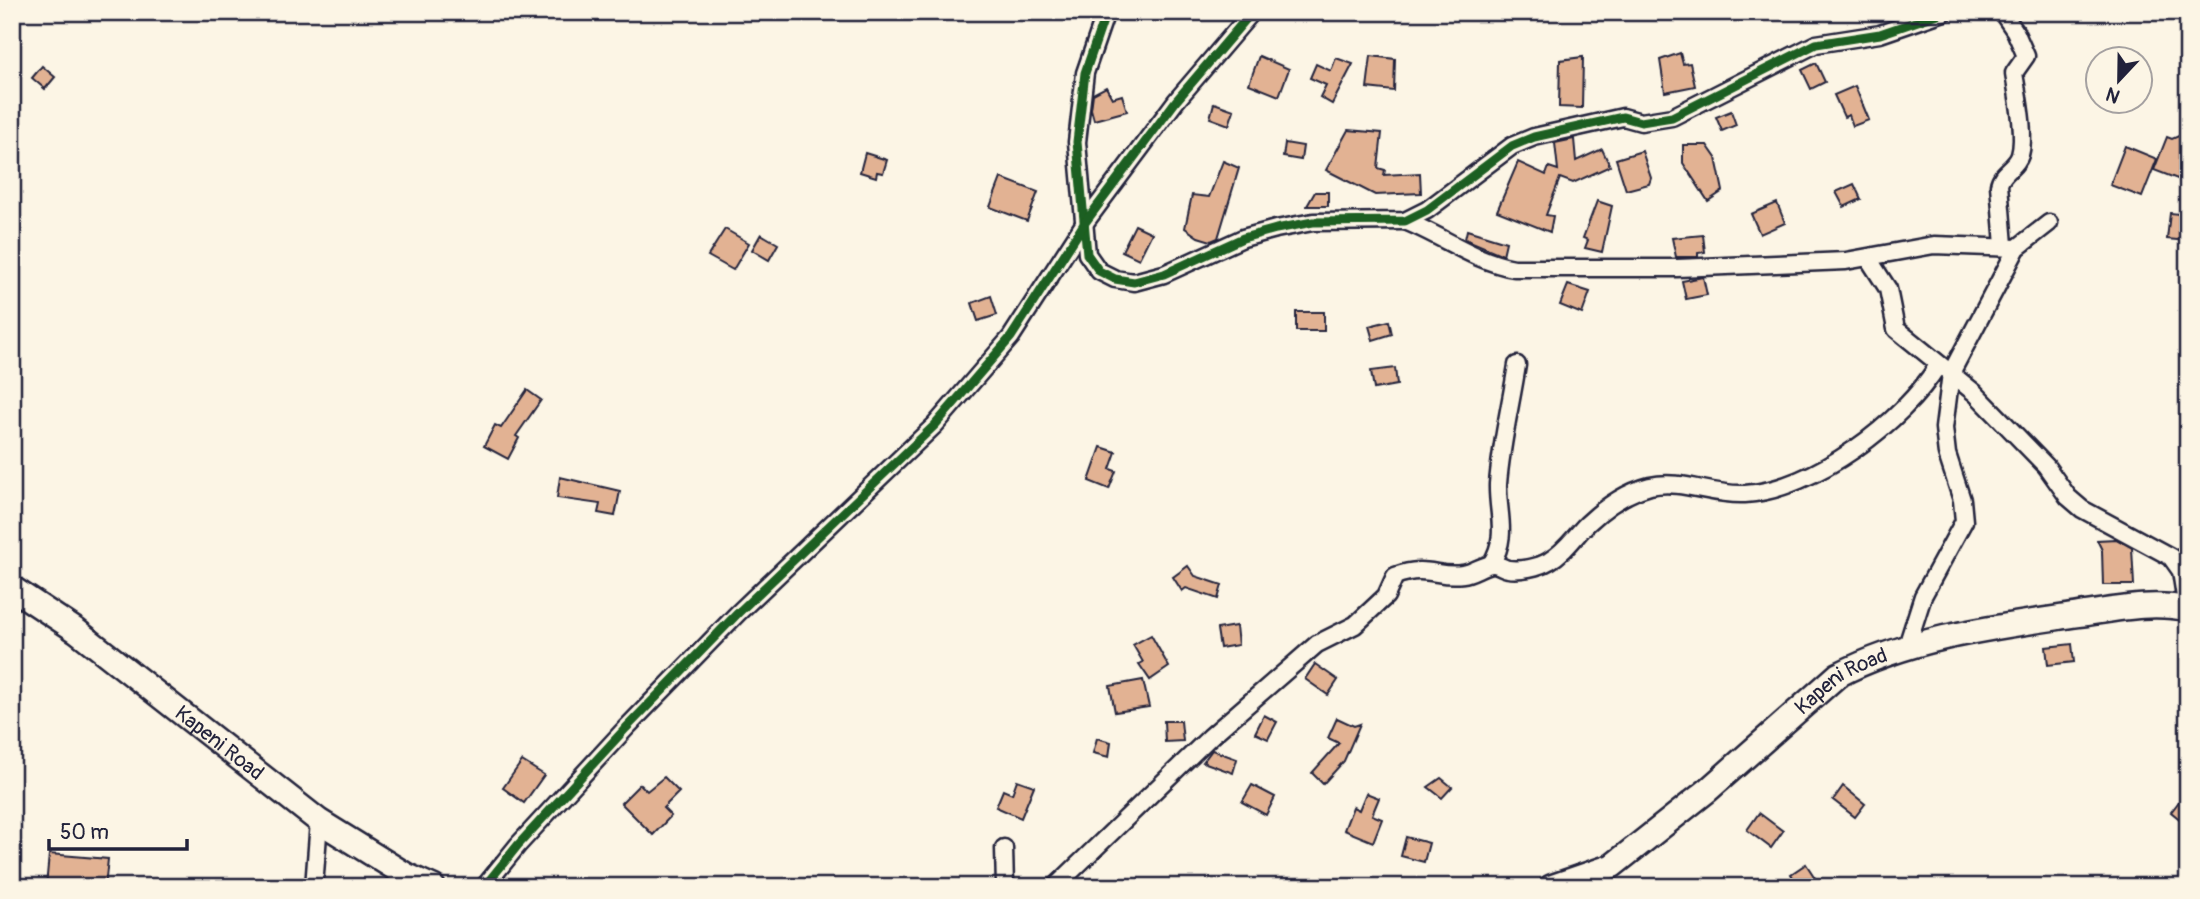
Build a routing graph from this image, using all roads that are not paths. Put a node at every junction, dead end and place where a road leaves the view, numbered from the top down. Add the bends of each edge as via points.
1 (1107, 12) edge
2 (1252, 12) edge
3 (1944, 12) edge
4 (2002, 12) edge
5 (1405, 221) junction
6 (2049, 223) dead end
7 (1084, 224) junction
8 (2010, 247) junction
9 (1868, 258) junction
10 (1517, 365) dead end
11 (1945, 369) junction
12 (1491, 564) junction
13 (12, 588) edge
14 (2187, 609) edge
15 (1907, 646) junction
16 (319, 821) junction
17 (1004, 848) dead end
18 (314, 887) edge
19 (433, 887) edge
20 (484, 887) edge
21 (1005, 887) edge
22 (1055, 887) edge
23 (1551, 887) edge

1 - 7 street via 1085,73 1079,128
2 - 7 street via 1176,101
3 - 5 street via 1880,34 1816,44 1672,117 1641,122 1623,117 1534,137 1511,146 1427,211
4 - 8 street via 2026,56 2014,73 2021,152 1998,185
5 - 7 street via 1313,222 1276,229 1134,282 1099,271 1087,254
5 - 9 street via 1489,263 1514,268 1677,268
6 - 8 street
7 - 20 street via 1011,337 935,425 738,613 626,728
8 - 9 street via 1934,245
8 - 11 street
9 - 11 street via 1888,289 1896,329
10 - 12 street via 1498,487 1501,539
11 - 12 street via 1866,442 1787,484 1745,494 1672,482 1648,487 1605,509 1549,561 1509,569
11 - 14 street via 2046,466 2081,509 2171,556 2181,571
11 - 15 street via 1947,454 1964,521 1923,596
12 - 22 street via 1462,575 1427,569 1395,576 1386,596 1355,625 1317,644 1210,737
13 - 16 main road, Kapeni Road via 77,631
14 - 15 main road, Kapeni Road via 2145,605 2025,622
15 - 23 main road, Kapeni Road via 1838,675 1708,790 1612,866
16 - 18 street
16 - 19 main road, Kapeni Road
17 - 21 street

